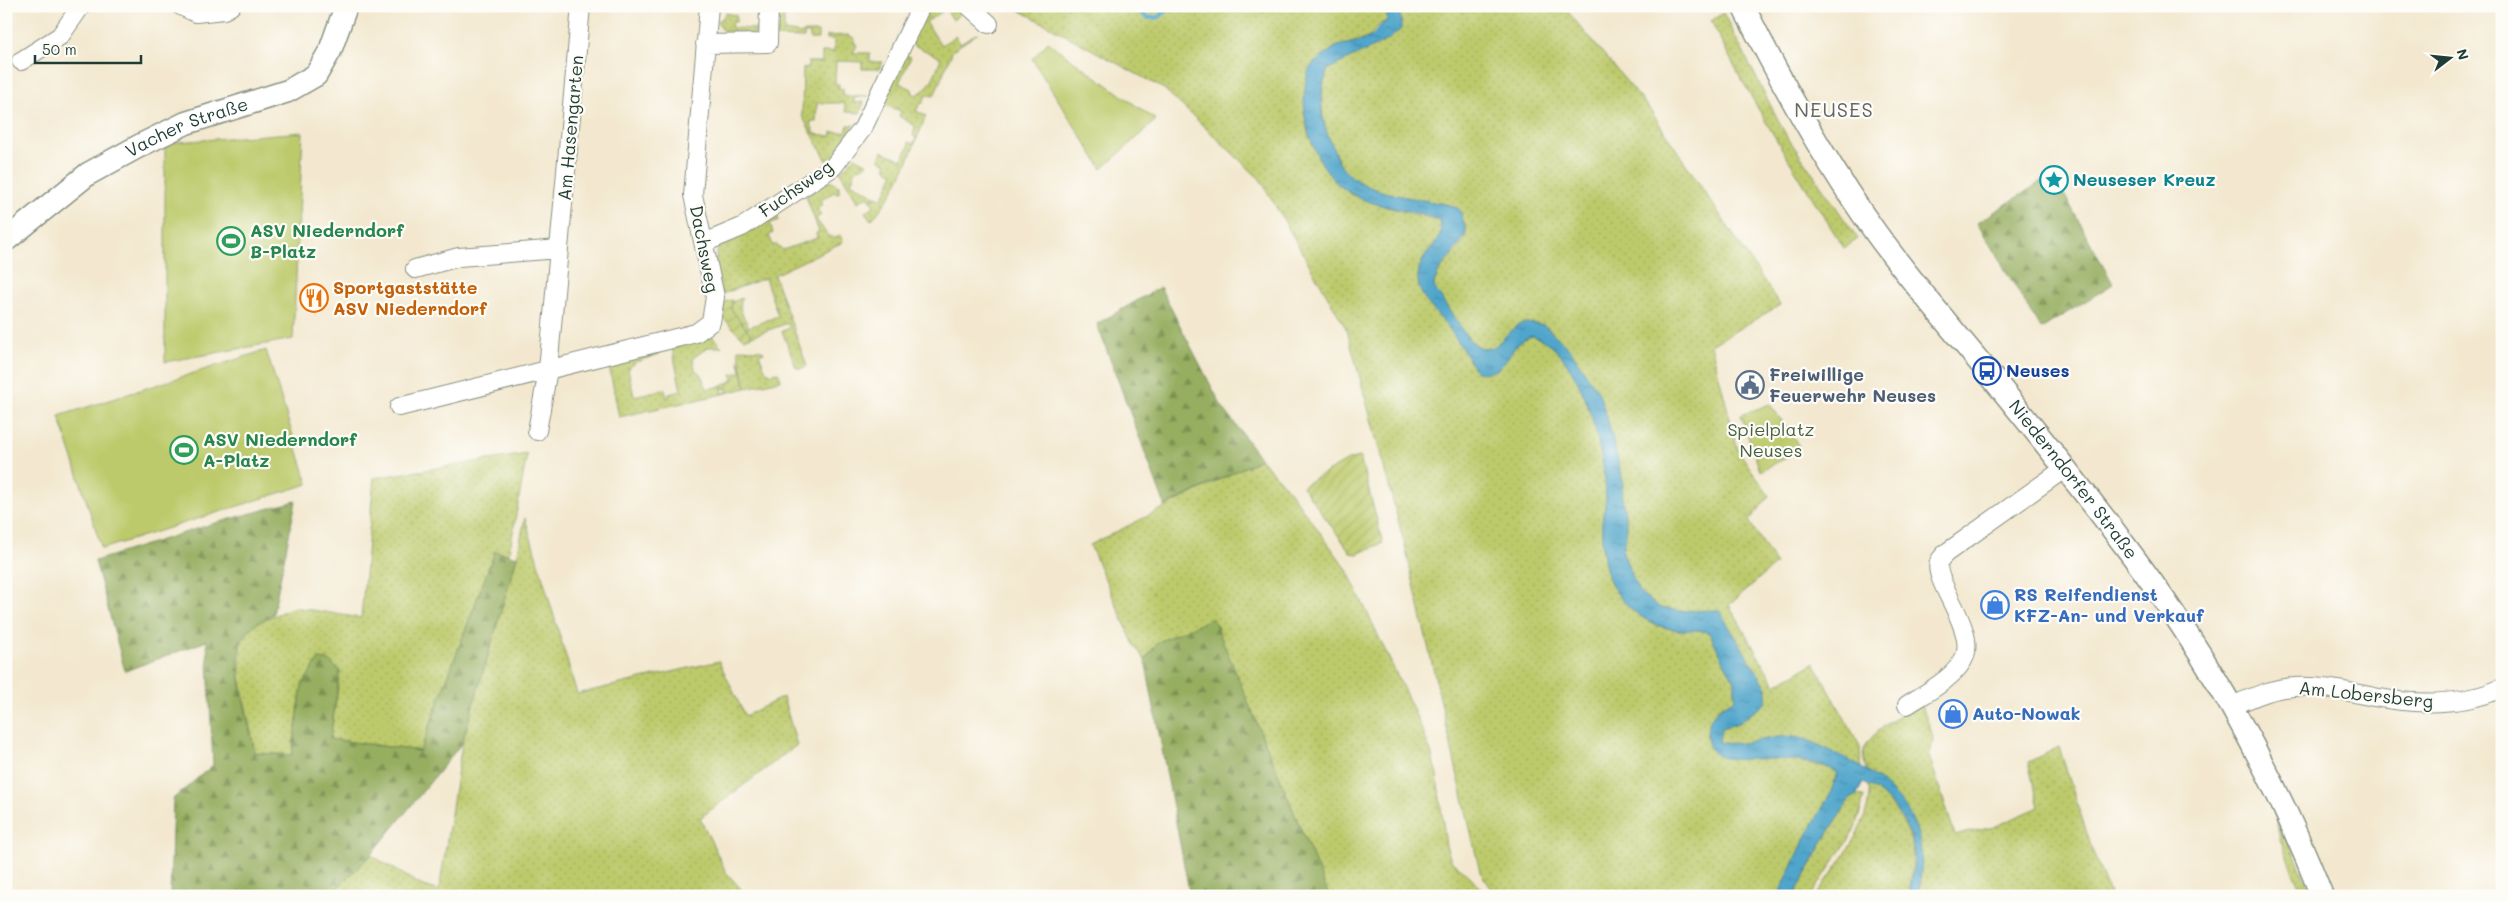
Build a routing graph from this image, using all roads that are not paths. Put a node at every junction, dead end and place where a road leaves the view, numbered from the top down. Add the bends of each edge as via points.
1 (81, 6) edge
2 (181, 6) edge
3 (231, 6) edge
4 (346, 6) edge
5 (581, 6) edge
6 (709, 6) edge
7 (769, 6) edge
8 (921, 6) edge
9 (969, 6) edge
10 (1743, 6) edge
11 (989, 24) dead end
12 (705, 44) junction
13 (22, 61) dead end
14 (6, 240) edge
15 (704, 243) junction
16 (559, 250) junction
17 (414, 269) dead end
18 (548, 370) junction
19 (399, 407) dead end
20 (537, 431) dead end
21 (2064, 468) junction
22 (2502, 688) edge
23 (1906, 705) dead end
24 (2232, 706) junction
25 (2322, 896) edge

1 - 13 street via 60,36
2 - 3 street via 196,13 224,10
4 - 14 main road, Vacher Straße via 330,51 316,75 288,92 186,123 88,174
5 - 16 street, Am Hasengarten
6 - 12 street, Dachsweg
7 - 12 street via 768,43
8 - 15 street, Fuchsweg via 864,128 833,167 742,227
9 - 11 street
10 - 21 main road, Niederndorfer Straße via 1777,74 1875,231
12 - 15 street, Dachsweg via 693,195
15 - 18 street, Dachsweg via 715,297 710,322 696,333
16 - 17 street via 459,257
16 - 18 street, Am Hasengarten
18 - 19 street
18 - 20 street, Am Hasengarten
21 - 23 street via 1946,553 1939,562 1939,573 1960,618 1965,657 1944,681
21 - 24 main road, Niederndorfer Straße via 2175,615
22 - 24 street, Am Lobersberg via 2434,703 2295,686 2276,689
24 - 25 main road, Niederndorfer Straße via 2292,820

